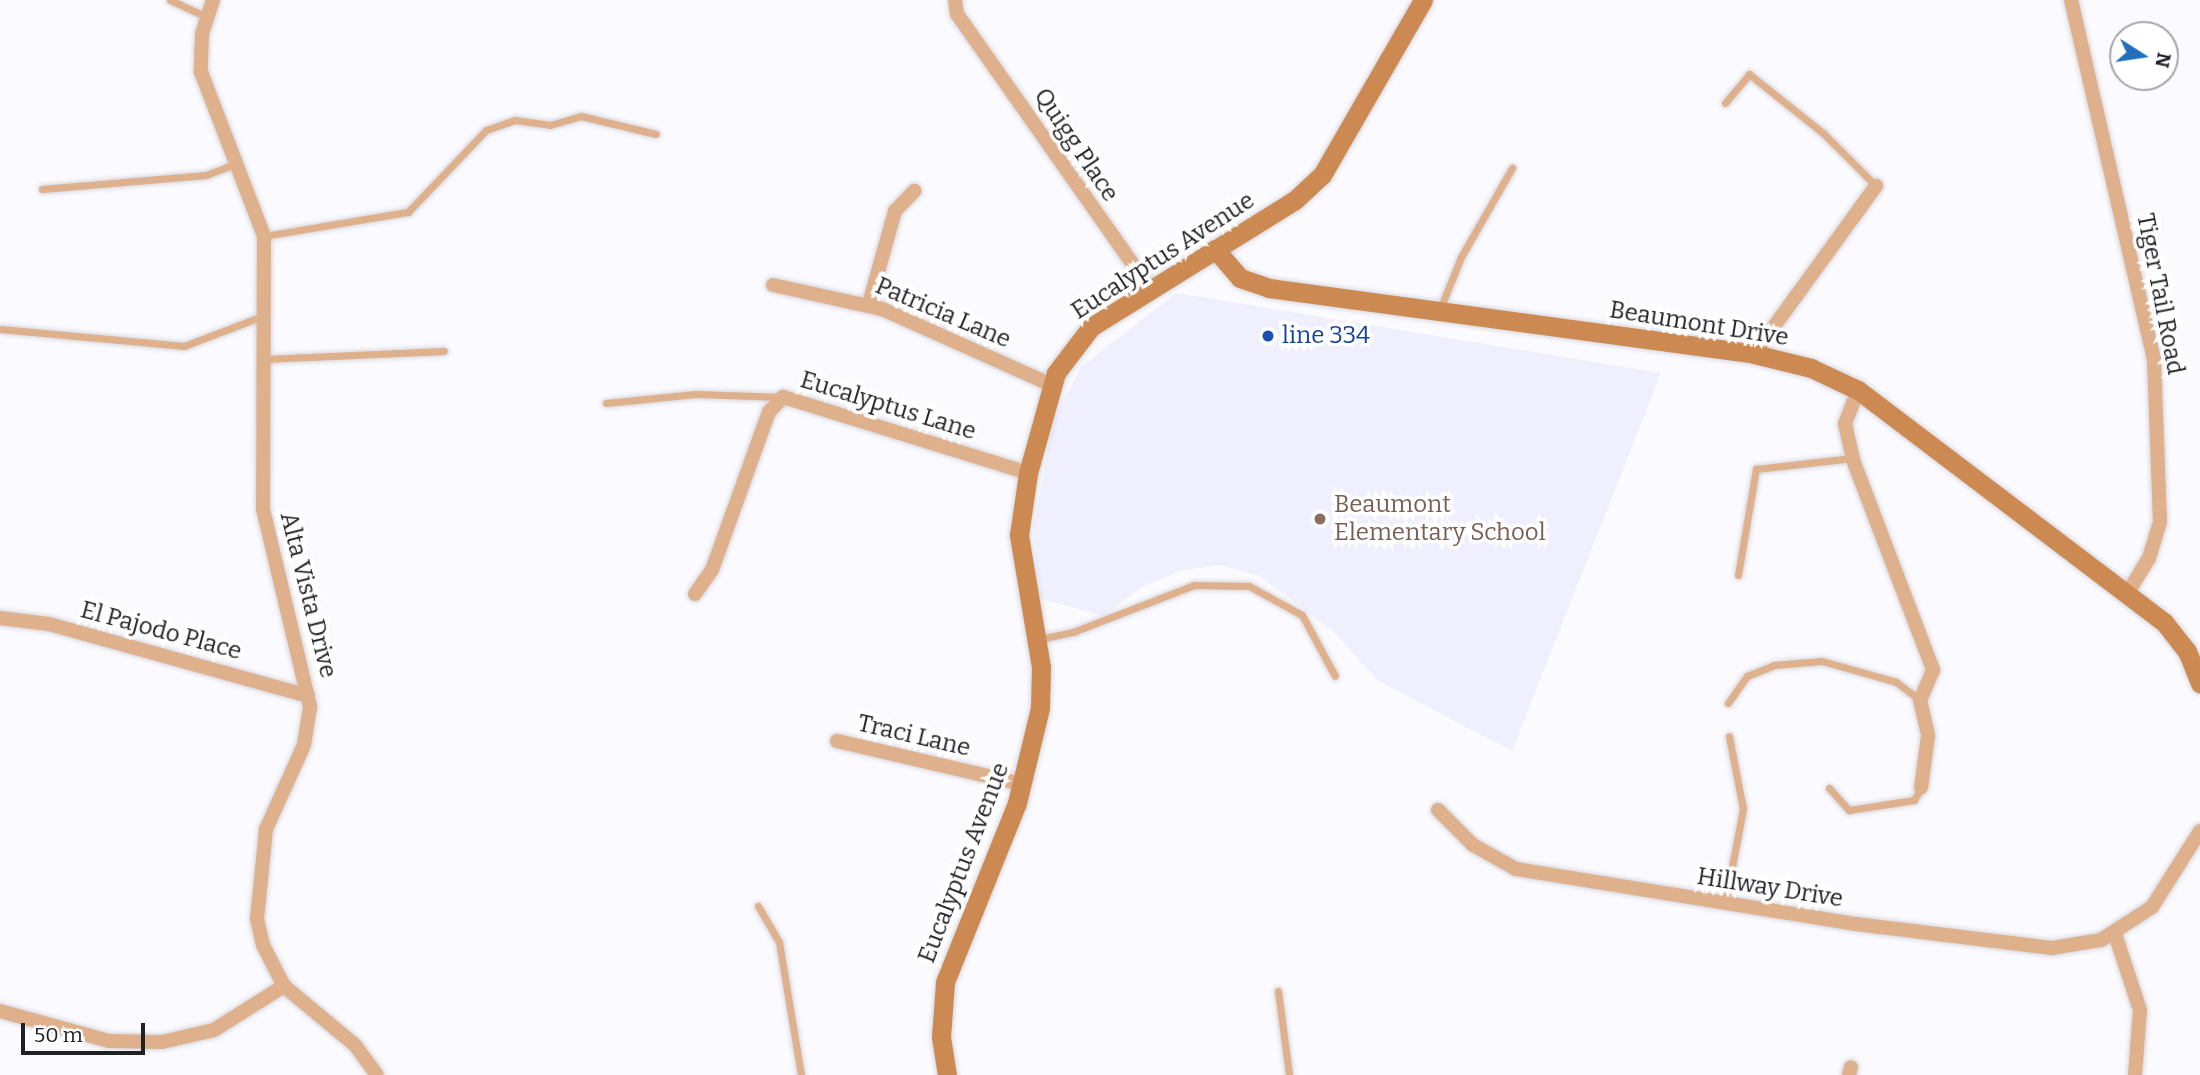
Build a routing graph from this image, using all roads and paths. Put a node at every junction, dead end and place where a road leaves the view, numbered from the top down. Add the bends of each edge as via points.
1 (170, 0) edge
2 (214, 0) edge
3 (955, 0) edge
4 (1423, 0) edge
5 (2071, 0) edge
6 (207, 17) junction
7 (1725, 103) dead end
8 (656, 134) dead end
9 (237, 163) junction
10 (1512, 168) dead end
11 (1876, 186) joint
12 (42, 189) dead end
13 (914, 191) dead end
14 (264, 236) junction
15 (1215, 249) junction
16 (773, 285) dead end
17 (1151, 290) junction
18 (869, 304) junction
19 (1438, 312) junction
20 (266, 314) junction
21 (0, 329) edge
22 (444, 351) dead end
23 (1754, 354) junction
24 (265, 359) junction
25 (1052, 385) junction
26 (1858, 390) junction
27 (783, 397) junction
28 (606, 402) dead end
29 (1852, 458) junction
30 (1028, 472) junction
31 (1738, 575) dead end
32 (695, 594) dead end
33 (2127, 594) junction
34 (0, 618) edge
35 (1035, 640) junction
36 (1335, 676) dead end
37 (2200, 684) edge
38 (308, 696) junction
39 (1920, 700) junction
40 (1728, 703) dead end
41 (1729, 736) dead end
42 (837, 741) dead end
43 (1022, 784) junction
44 (1829, 788) dead end
45 (1921, 788) joint
46 (1438, 810) dead end
47 (2200, 831) edge
48 (1725, 904) junction
49 (758, 906) dead end
50 (2115, 934) junction
51 (284, 986) junction
52 (1278, 991) dead end
53 (0, 1011) edge
54 (377, 1075) edge
55 (801, 1075) edge
56 (947, 1075) edge
57 (1289, 1075) edge
58 (2135, 1075) edge

1 - 6 lane
2 - 6 street, Alta Vista Drive
3 - 17 street, Quigg Place via 964,24
4 - 15 main road, Eucalyptus Avenue via 1322,175 1295,200
5 - 33 street, Tiger Tail Road via 2154,359 2160,522 2149,558
6 - 9 street, Alta Vista Drive via 201,72
7 - 11 lane via 1749,74 1824,133
8 - 14 lane via 581,116 550,125 515,120 486,130 408,212
9 - 12 lane via 206,175
9 - 14 street, Alta Vista Drive
10 - 19 lane via 1461,257
11 - 23 street
13 - 18 street via 895,211
14 - 20 street, Alta Vista Drive
15 - 17 main road, Eucalyptus Avenue
15 - 19 main road, Beaumont Drive via 1240,278 1269,288
16 - 18 street, Patricia Lane
17 - 25 main road, Eucalyptus Avenue via 1091,327 1063,360
18 - 25 street, Patricia Lane
19 - 23 main road, Beaumont Drive
20 - 21 lane via 184,346
20 - 24 street, Alta Vista Drive
22 - 24 lane
23 - 26 main road, Beaumont Drive via 1811,368
24 - 38 street, Alta Vista Drive via 264,519
25 - 30 main road, Eucalyptus Avenue
26 - 29 street via 1845,424
26 - 33 main road, Beaumont Drive
27 - 28 lane via 696,394
27 - 30 street, Eucalyptus Lane
27 - 32 street, Eucalyptus Lane via 769,412 712,570
29 - 31 lane via 1756,469
29 - 39 street via 1933,670
30 - 35 main road, Eucalyptus Avenue via 1018,535
33 - 37 main road, Beaumont Drive via 2164,622 2187,651
34 - 38 street, El Pajodo Place via 49,624
35 - 36 lane via 1073,632 1194,585 1249,586 1302,615
35 - 43 main road, Eucalyptus Avenue via 1040,708
38 - 51 street, Alta Vista Drive via 304,745 266,828 256,887 263,945
39 - 40 lane via 1896,682 1822,661 1774,666 1747,676
39 - 45 street via 1928,736
41 - 48 lane via 1743,810
42 - 43 street, Traci Lane
43 - 56 main road, Eucalyptus Avenue via 945,982 941,1037
44 - 45 lane via 1849,810 1913,800
46 - 48 street, Hillway Drive via 1473,845 1516,869
47 - 50 street via 2152,907
48 - 50 street, Hillway Drive via 2052,948
49 - 55 lane via 779,942
50 - 58 street via 2140,1010
51 - 53 street via 214,1030 162,1042 109,1041
51 - 54 street, Alta Vista Drive via 355,1045
52 - 57 lane

